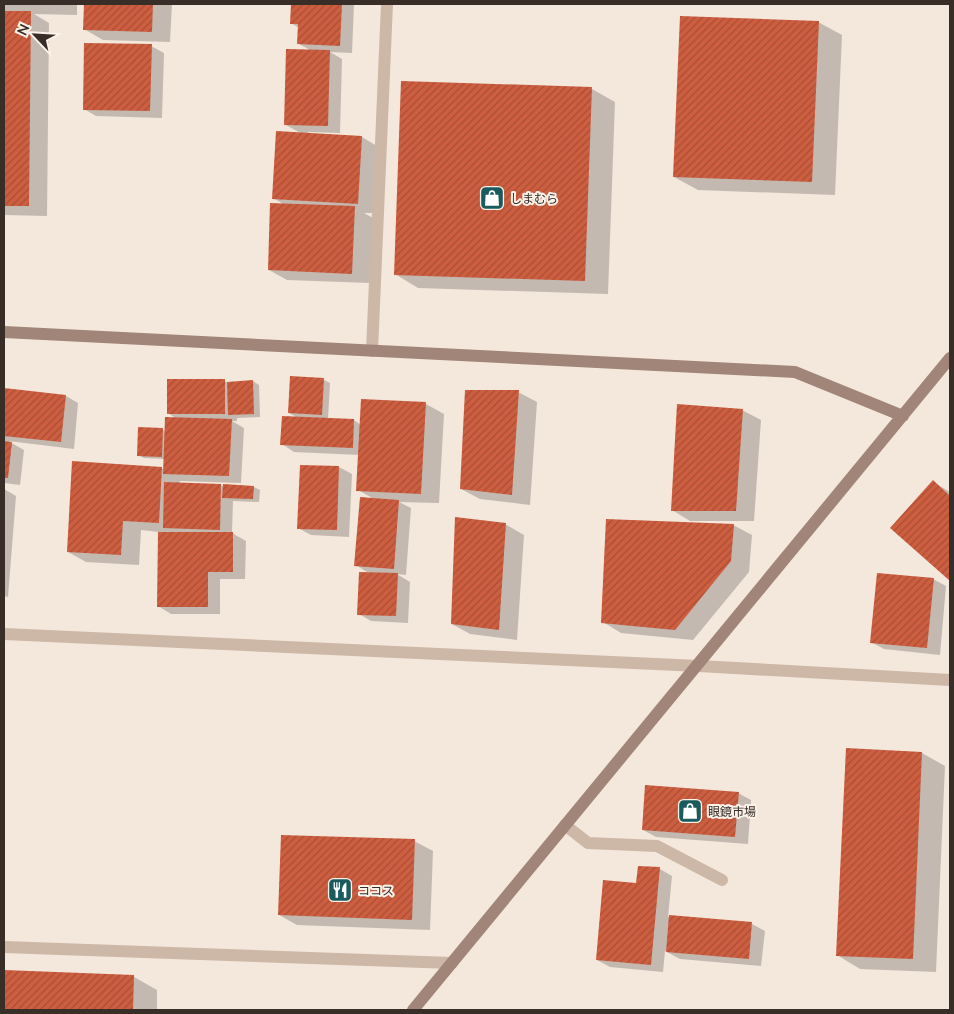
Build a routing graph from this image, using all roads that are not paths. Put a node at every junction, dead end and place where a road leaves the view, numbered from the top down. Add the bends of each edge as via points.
1 (387, 4) edge
2 (4, 332) edge
3 (372, 351) junction
4 (950, 358) edge
5 (903, 416) junction
6 (4, 634) edge
7 (699, 666) junction
8 (950, 680) edge
9 (565, 825) junction
10 (722, 880) dead end
11 (4, 947) edge
12 (452, 963) junction
13 (413, 1010) edge

1 - 3 street
2 - 3 street
3 - 5 street via 795,372
4 - 5 street
5 - 7 street
6 - 7 street
7 - 8 street
7 - 9 street
9 - 10 street via 588,843 657,846
9 - 12 street
11 - 12 street
12 - 13 street

